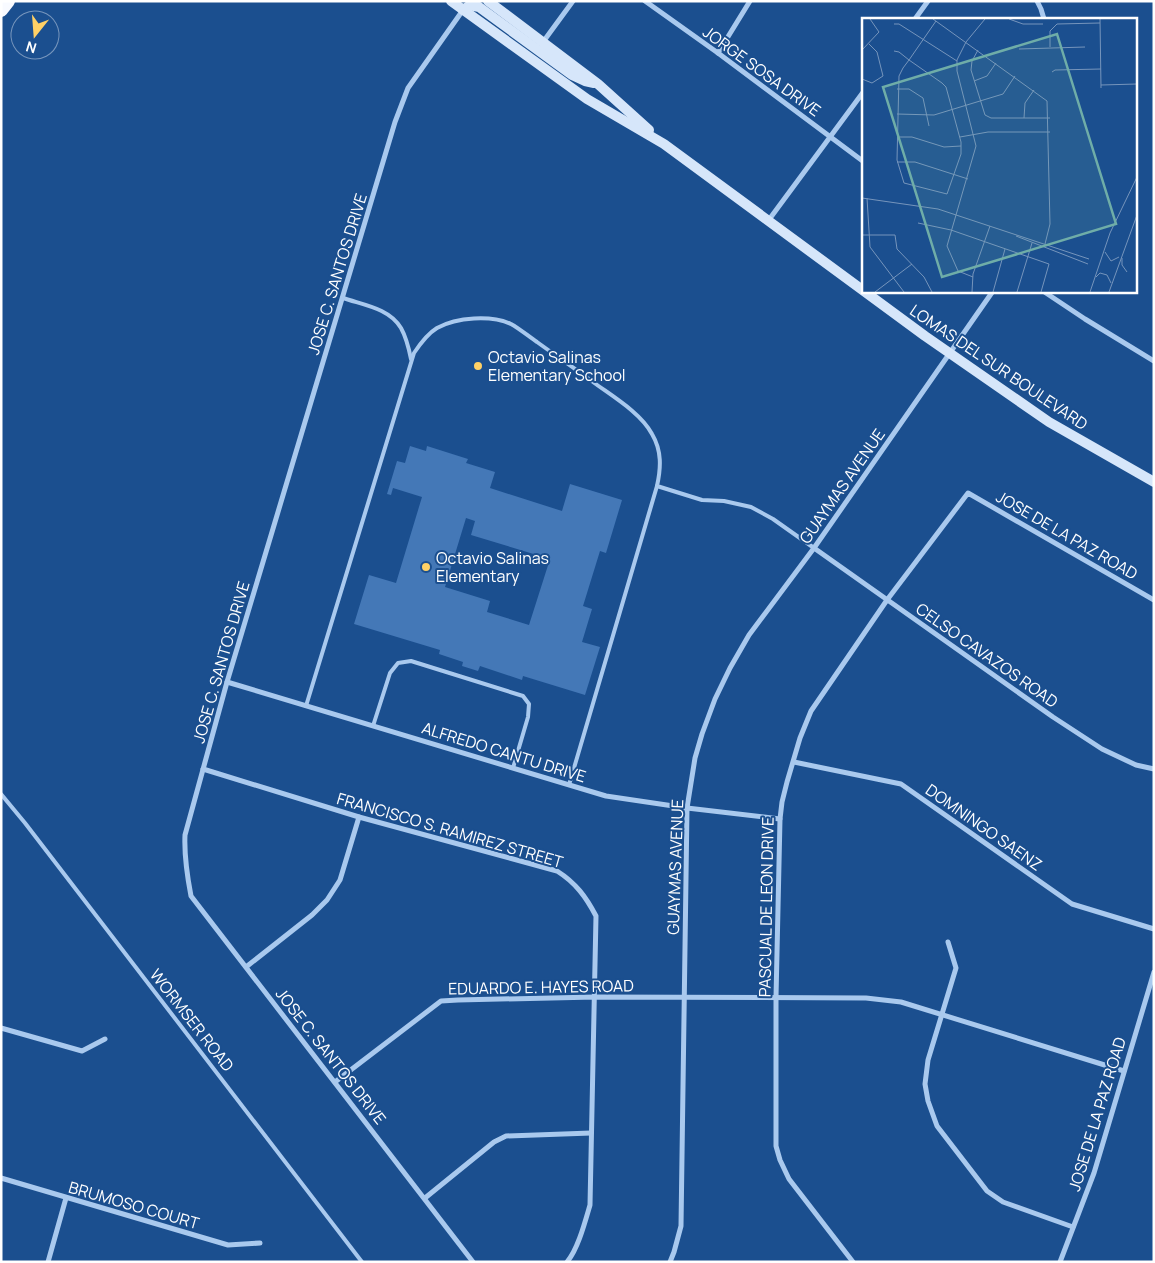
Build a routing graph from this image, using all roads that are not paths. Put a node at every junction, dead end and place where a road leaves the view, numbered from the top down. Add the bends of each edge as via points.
1 (8, 1) edge
2 (451, 1) edge
3 (488, 1) edge
4 (573, 1) edge
5 (645, 1) edge
6 (750, 1) edge
7 (928, 1) edge
8 (1037, 1) edge
9 (1, 10) edge
10 (463, 10) junction
11 (916, 18) edge
12 (1044, 18) edge
13 (543, 42) junction
14 (718, 53) junction
15 (598, 84) junction
16 (862, 94) edge
17 (830, 137) junction
18 (664, 144) junction
19 (862, 161) edge
20 (768, 221) junction
21 (862, 290) edge
22 (864, 292) edge
23 (992, 292) edge
24 (1044, 292) edge
25 (342, 298) junction
26 (949, 353) junction
27 (411, 359) junction
28 (1154, 361) edge
29 (1154, 482) edge
30 (657, 486) junction
31 (968, 493) joint
32 (814, 548) junction
33 (887, 600) junction
34 (1154, 600) edge
35 (227, 682) junction
36 (306, 706) junction
37 (373, 726) junction
38 (794, 762) junction
39 (513, 768) junction
40 (203, 769) junction
41 (1154, 769) edge
42 (569, 785) junction
43 (1, 794) edge
44 (687, 808) junction
45 (359, 817) junction
46 (780, 819) junction
47 (1154, 930) edge
48 (948, 942) dead end
49 (246, 967) junction
50 (1154, 972) edge
51 (595, 997) junction
52 (685, 997) junction
53 (776, 997) junction
54 (942, 1015) junction
55 (1, 1028) edge
56 (105, 1039) dead end
57 (1124, 1071) junction
58 (335, 1082) junction
59 (592, 1133) junction
60 (1, 1178) edge
61 (66, 1198) junction
62 (424, 1198) junction
63 (1073, 1227) junction
64 (260, 1243) dead end
65 (48, 1262) edge
66 (362, 1262) edge
67 (473, 1262) edge
68 (567, 1262) edge
69 (670, 1262) edge
70 (853, 1262) edge
71 (1060, 1262) edge

1 - 9 highway
2 - 10 main road, LOMAS DEL SUR BOULEVARD
3 - 13 main road, LOMAS DEL SUR BOULEVARD
4 - 13 street
5 - 14 street, JORGE SOSA DRIVE
6 - 14 street
7 - 11 street
8 - 12 street
10 - 15 main road via 470,5 479,7 572,75
10 - 18 main road, LOMAS DEL SUR BOULEVARD via 587,98
10 - 25 street, JOSE C. SANTOS DRIVE via 408,88
13 - 15 main road, LOMAS DEL SUR BOULEVARD
14 - 17 street, JORGE SOSA DRIVE
15 - 18 main road, LOMAS DEL SUR BOULEVARD
16 - 17 street
17 - 19 street, JORGE SOSA DRIVE
17 - 20 street
18 - 20 main road, LOMAS DEL SUR BOULEVARD
20 - 21 main road, LOMAS DEL SUR BOULEVARD
22 - 26 main road, LOMAS DEL SUR BOULEVARD
23 - 26 street, GUAYMAS AVENUE
24 - 28 street
25 - 27 lane via 391,316 401,328
25 - 35 street, JOSE C. SANTOS DRIVE
26 - 29 main road, LOMAS DEL SUR BOULEVARD via 1049,422
26 - 32 street, GUAYMAS AVENUE
27 - 30 lane via 425,338 451,322 482,318 512,325 641,418 653,435 659,452
27 - 36 lane
30 - 32 lane via 702,500 751,507
30 - 42 lane
31 - 33 street, PASCUAL DE LEON DRIVE
31 - 34 street, JOSE DE LA PAZ ROAD
32 - 33 street, CELSO CAVAZOS ROAD
32 - 44 street, GUAYMAS AVENUE via 749,635 730,668 715,699 695,758
33 - 38 street, PASCUAL DE LEON DRIVE via 811,711
33 - 41 street, CELSO CAVAZOS ROAD via 1102,749 1136,765
35 - 36 street, ALFREDO CANTU DRIVE
35 - 40 street, JOSE C. SANTOS DRIVE
36 - 37 street, ALFREDO CANTU DRIVE
37 - 39 street, ALFREDO CANTU DRIVE
37 - 39 lane via 390,673 398,663 420,664 523,696 529,704 528,717
38 - 46 street, PASCUAL DE LEON DRIVE
38 - 47 street, DOMNINGO SAENZ via 901,784 1072,904
39 - 42 street, ALFREDO CANTU DRIVE
40 - 45 street, FRANCISCO S. RAMIREZ STREET
40 - 49 street, JOSE C. SANTOS DRIVE via 185,835 184,852 191,896
42 - 44 street, ALFREDO CANTU DRIVE via 606,796
43 - 66 lane, WORMSER ROAD
44 - 46 street, ALFREDO CANTU DRIVE
44 - 52 street, GUAYMAS AVENUE
45 - 49 street via 340,880 326,900 312,915
45 - 51 street, FRANCISCO S. RAMIREZ STREET via 557,871 568,878 596,916
46 - 53 street, PASCUAL DE LEON DRIVE
48 - 54 street via 956,968
49 - 58 street, JOSE C. SANTOS DRIVE
50 - 57 street, JOSE DE LA PAZ ROAD
51 - 52 street, EDUARDO E. HAYES ROAD
51 - 58 street, EDUARDO E. HAYES ROAD via 441,1001
51 - 59 street, FRANCISCO S. RAMIREZ STREET
52 - 53 street, EDUARDO E. HAYES ROAD
52 - 69 street, GUAYMAS AVENUE via 681,1226
53 - 54 street, EDUARDO E. HAYES ROAD via 866,998 901,1002
53 - 70 street, PASCUAL DE LEON DRIVE via 776,1146 780,1160 789,1178
54 - 57 street, EDUARDO E. HAYES ROAD
54 - 63 street via 928,1060 925,1084 936,1126 987,1191 1003,1202
55 - 56 street via 82,1051
57 - 63 street, JOSE DE LA PAZ ROAD via 1094,1173
58 - 62 street, JOSE C. SANTOS DRIVE
59 - 62 street via 506,1136
59 - 68 street, FRANCISCO S. RAMIREZ STREET via 590,1205
60 - 61 street, BRUMOSO COURT
61 - 64 street, BRUMOSO COURT via 228,1245
61 - 65 street
62 - 67 street, JOSE C. SANTOS DRIVE
63 - 71 street, JOSE DE LA PAZ ROAD

